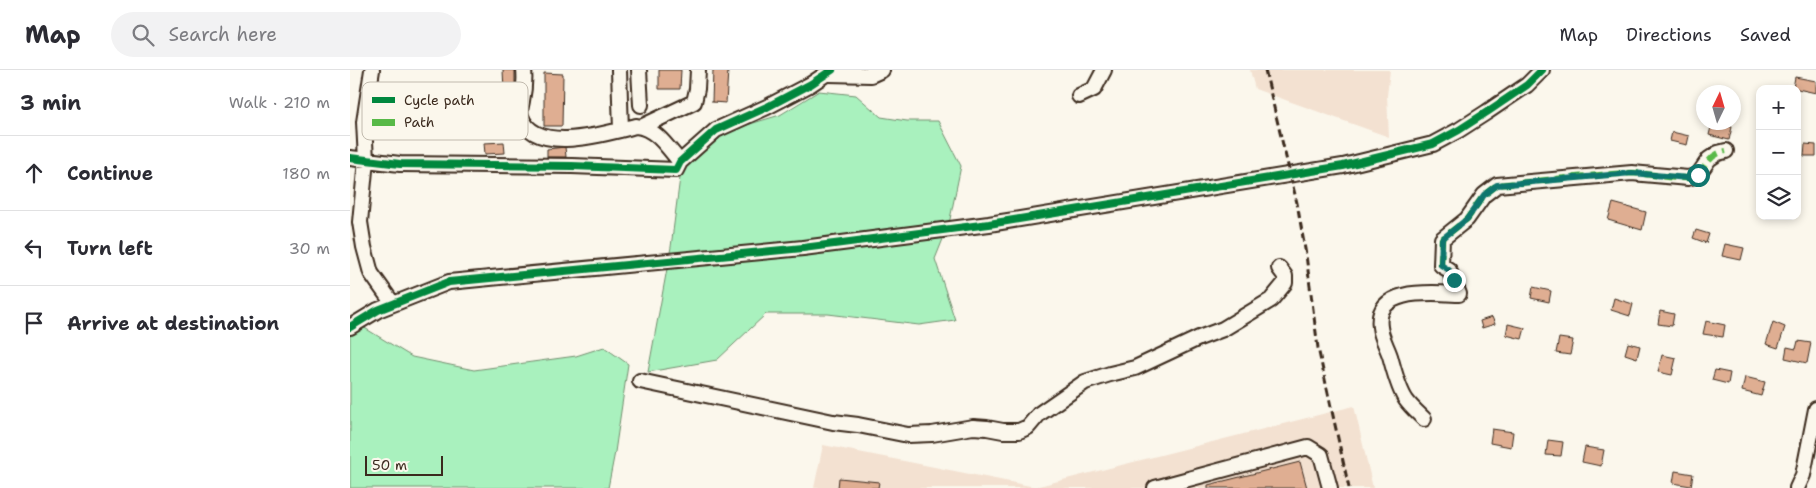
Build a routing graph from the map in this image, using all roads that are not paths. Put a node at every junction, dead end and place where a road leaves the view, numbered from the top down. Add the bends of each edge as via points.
1 (619, 70) edge
2 (639, 70) edge
3 (698, 70) edge
4 (882, 70) edge
5 (1104, 70) edge
6 (1542, 70) edge
7 (831, 72) edge
8 (1079, 96) dead end
9 (641, 105) dead end
10 (528, 126) edge
11 (642, 127) junction
12 (621, 130) junction
13 (365, 140) edge
14 (1726, 151) dead end
15 (350, 158) edge
16 (366, 160) junction
17 (678, 166) junction
18 (1279, 268) dead end
19 (393, 304) junction
20 (350, 327) edge
21 (640, 381) dead end
22 (1816, 409) edge
23 (1424, 419) dead end
24 (1179, 485) edge
25 (1155, 488) edge
26 (1330, 488) edge
27 (1797, 488) edge

1 - 12 street
2 - 9 street
3 - 11 street via 694,102
4 - 7 street via 871,75
5 - 8 street via 1094,89
6 - 19 street via 1527,85 1433,144 1343,166 989,224 803,248 450,282
7 - 17 street via 716,130
10 - 12 street via 545,138 572,139
11 - 12 street
11 - 17 street via 654,133
13 - 16 street
14 - 23 street via 1710,159 1698,175 1688,178 1632,173 1497,185 1484,195 1467,219 1442,239 1441,265 1449,270 1460,294 1432,292 1396,297 1380,314 1380,327 1400,387 1406,400
15 - 16 street
16 - 17 street via 400,164
16 - 19 street via 360,222 364,247 371,273
18 - 21 street via 1285,276 1285,283 1271,300 1223,329 1142,365 1086,382 1019,431 973,427 908,435
19 - 20 street
22 - 27 street via 1804,475
24 - 25 street
24 - 26 street via 1308,448 1322,455

